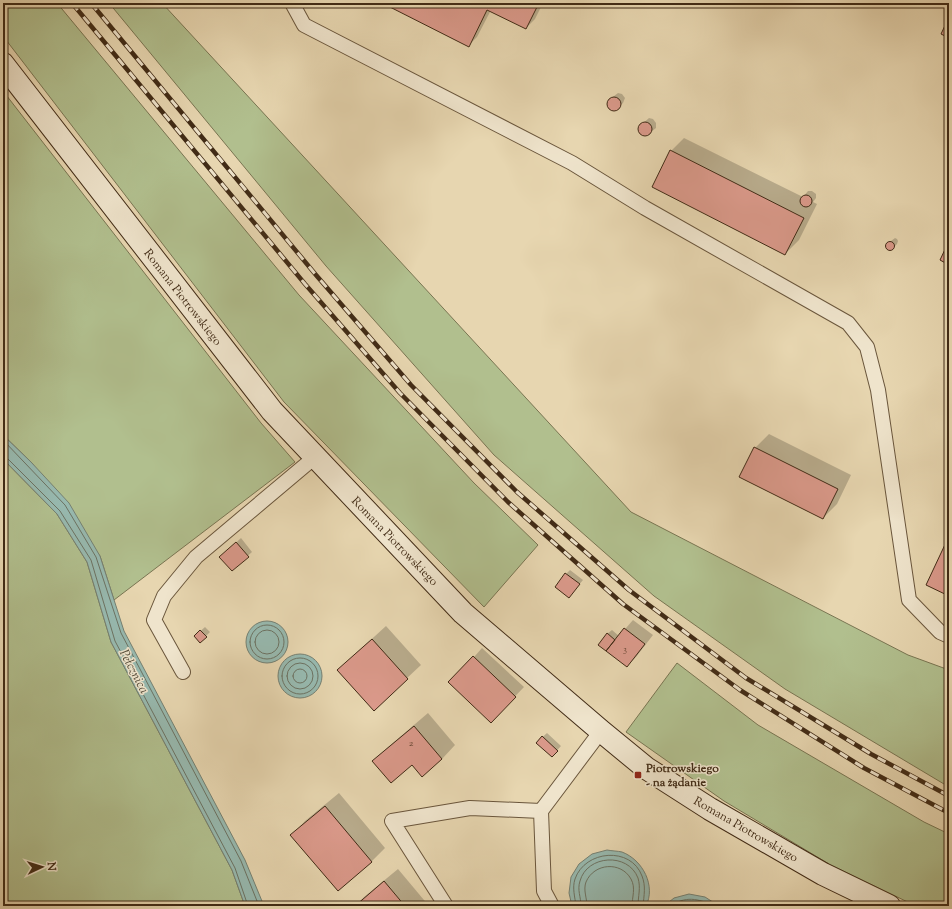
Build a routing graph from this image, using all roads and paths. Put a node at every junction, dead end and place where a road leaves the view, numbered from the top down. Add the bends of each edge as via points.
1 (292, 3) edge
2 (3, 64) edge
3 (315, 457) junction
4 (949, 636) edge
5 (183, 672) dead end
6 (601, 731) junction
7 (541, 811) junction
8 (446, 906) edge
9 (552, 906) edge
10 (888, 906) edge

1 - 4 lane via 304,25 572,164 848,323 867,347 878,390 909,600 940,632
2 - 3 street, Romana Piotrowskiego via 272,411
3 - 5 lane via 196,557 164,596 154,620
3 - 6 street, Romana Piotrowskiego via 463,612
6 - 7 lane
6 - 10 street, Romana Piotrowskiego via 646,768 710,809 823,874
7 - 8 lane via 470,808 392,821
7 - 9 lane via 544,891

